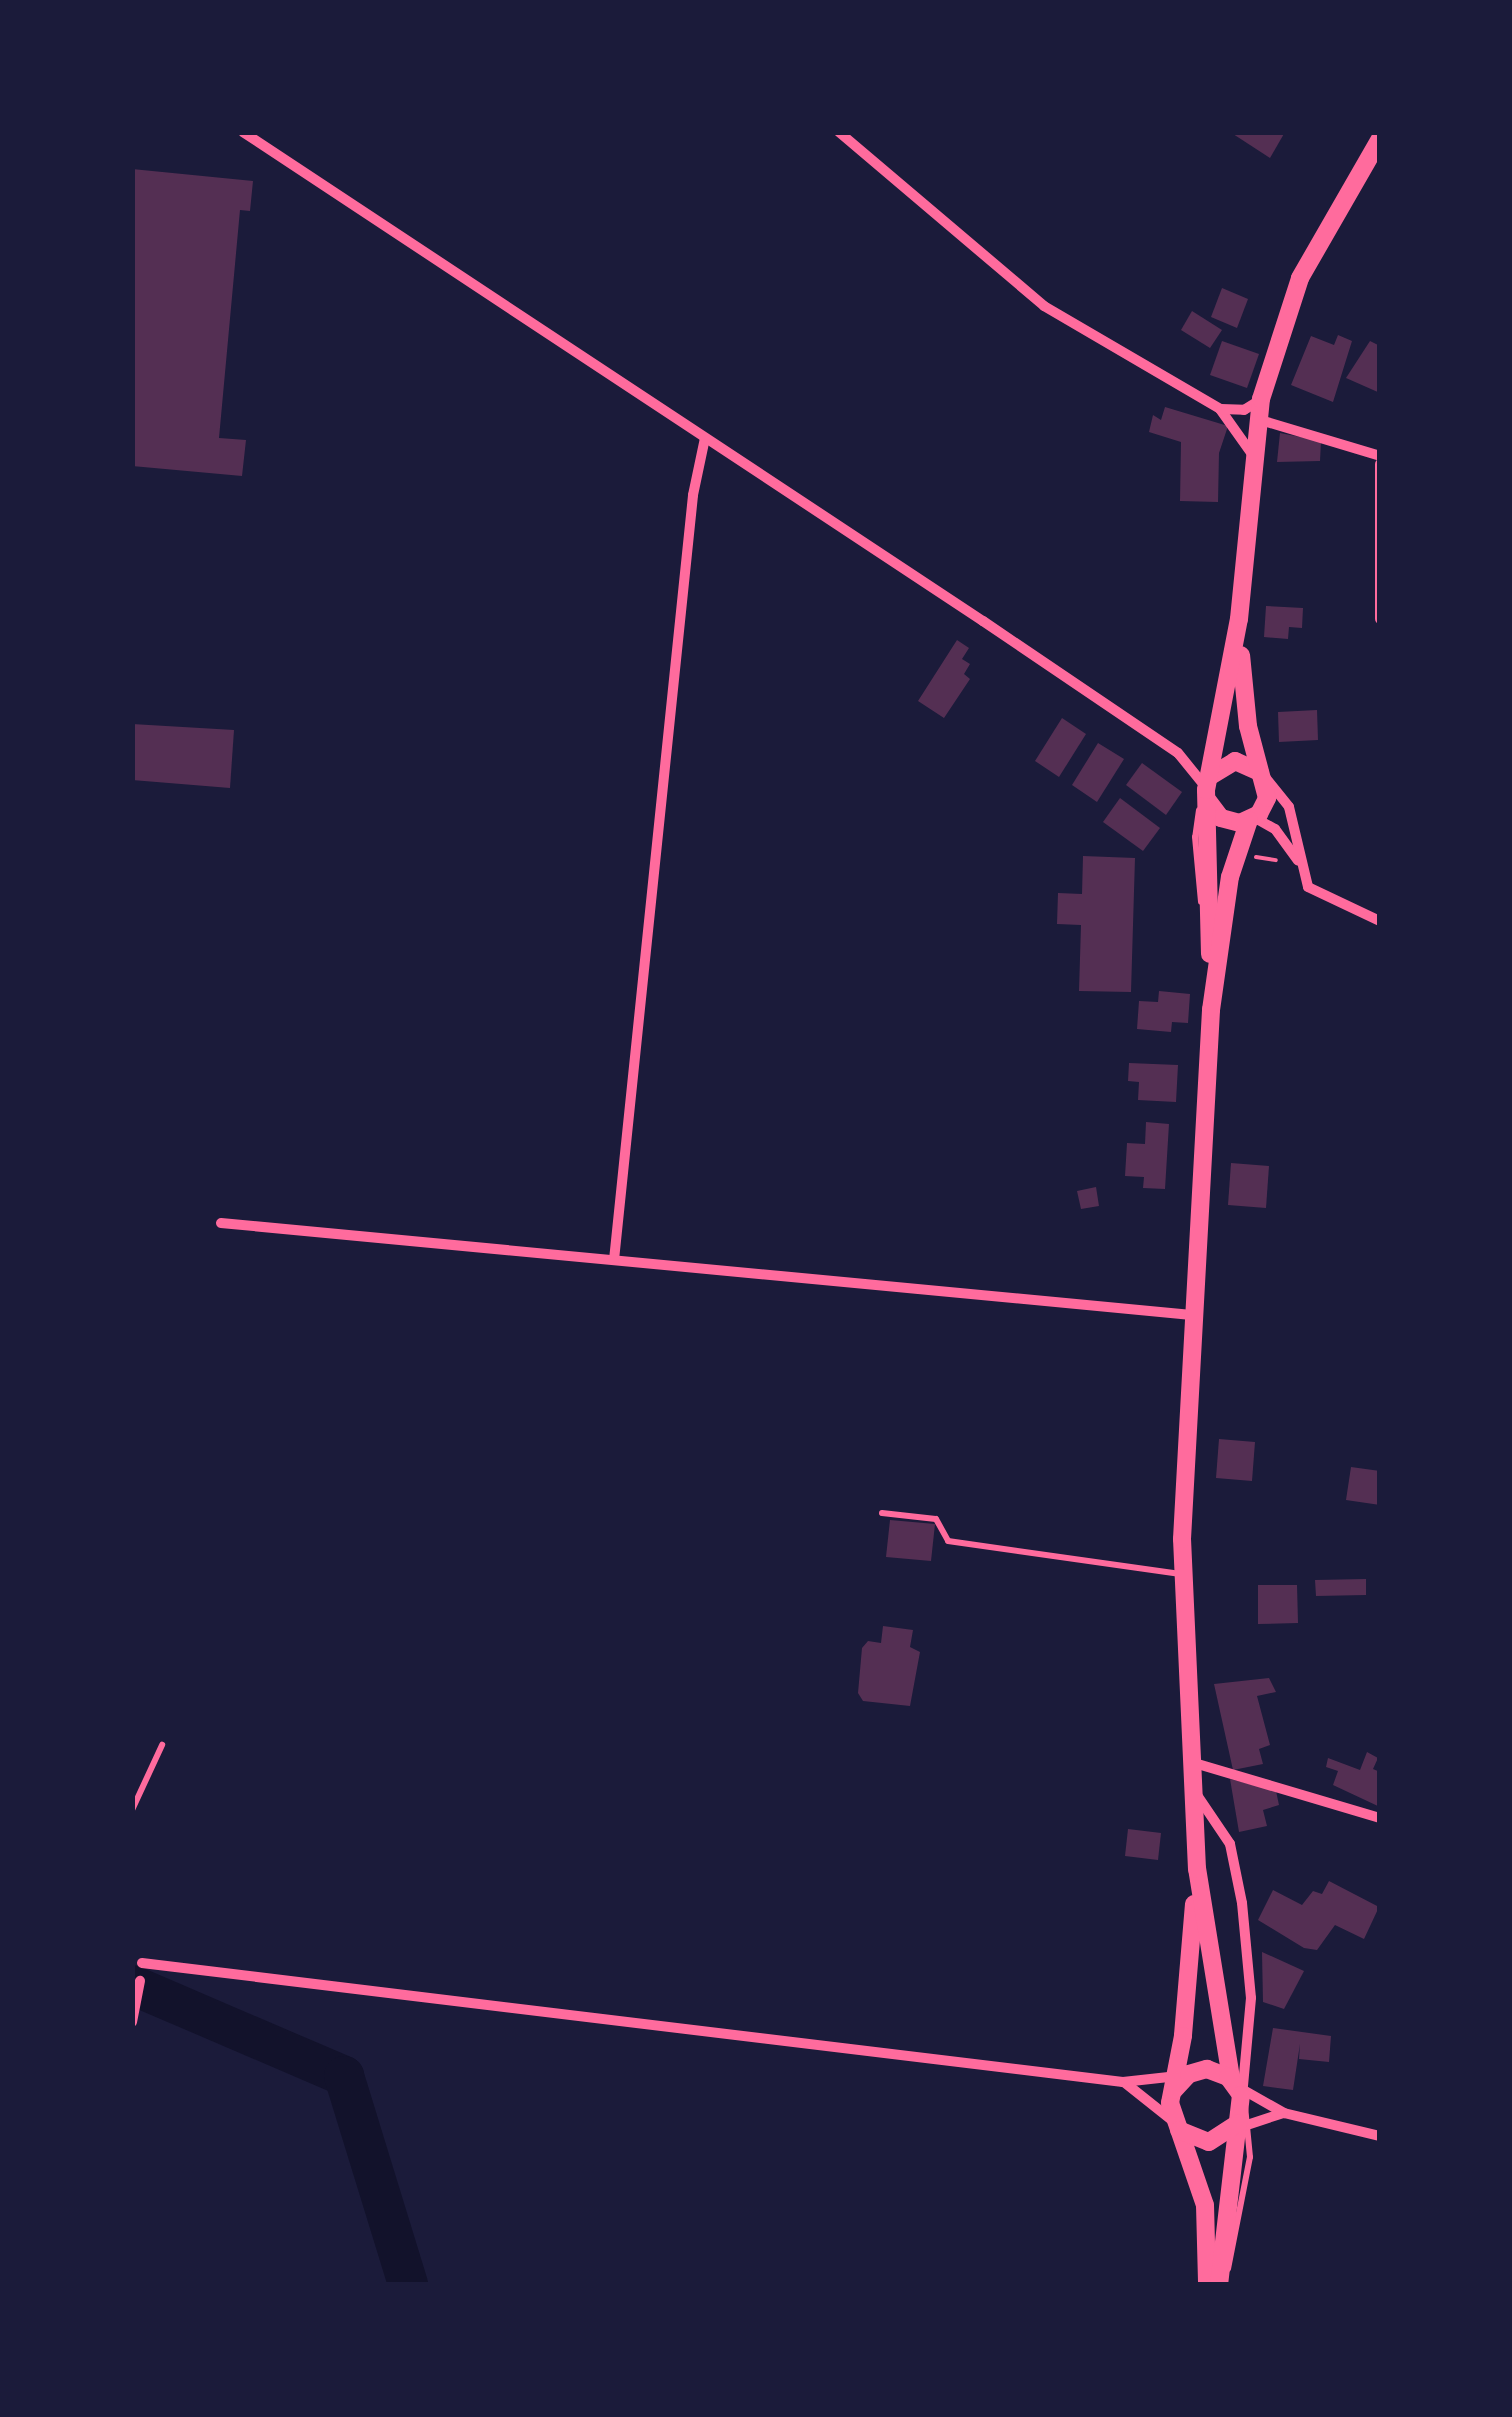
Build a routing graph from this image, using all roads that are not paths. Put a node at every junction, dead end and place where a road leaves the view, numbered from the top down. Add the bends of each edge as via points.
1 (243, 132) edge
2 (838, 132) edge
3 (1380, 139) edge
4 (1261, 399) junction
5 (1220, 408) junction
6 (1257, 419) junction
7 (705, 438) junction
8 (1252, 456) junction
9 (1380, 456) edge
10 (1380, 464) edge
11 (1238, 619) junction
12 (1380, 619) edge
13 (1178, 753) junction
14 (1260, 772) junction
15 (1210, 782) junction
16 (1252, 819) junction
17 (1298, 861) junction
18 (1380, 921) edge
19 (1211, 1010) junction
20 (220, 1223) dead end
21 (614, 1260) junction
22 (1192, 1316) junction
23 (882, 1512) dead end
24 (1182, 1574) junction
25 (162, 1745) dead end
26 (1191, 1762) junction
27 (1193, 1790) junction
28 (132, 1810) edge
29 (1380, 1818) edge
30 (1197, 1869) junction
31 (142, 1963) dead end
32 (140, 1981) dead end
33 (134, 2017) edge
34 (1178, 2075) junction
35 (1123, 2082) junction
36 (1239, 2090) junction
37 (1284, 2113) junction
38 (1177, 2126) junction
39 (1240, 2127) junction
40 (1380, 2136) edge
41 (1207, 2284) edge
42 (1220, 2284) edge

1 - 7 street
2 - 5 street via 1044,306
3 - 4 main road via 1300,278
4 - 5 street via 1244,410
4 - 6 main road
5 - 8 street
6 - 8 main road
6 - 9 street
7 - 13 street
7 - 21 street via 691,514
8 - 11 main road
10 - 12 street
11 - 14 main road via 1248,726
11 - 15 main road
13 - 15 street
13 - 15 street
14 - 15 main road via 1235,762
14 - 16 main road via 1267,798
14 - 17 street via 1288,807
15 - 16 main road via 1223,820
15 - 19 main road
16 - 17 street via 1276,829
16 - 19 main road via 1230,876
17 - 18 street via 1311,890
19 - 22 main road
20 - 21 street
21 - 22 street
22 - 24 main road
23 - 24 lane via 936,1519 948,1541
24 - 26 main road
25 - 28 lane
26 - 27 main road
26 - 29 street
27 - 30 main road
27 - 36 street via 1230,1844 1242,1903 1251,1998
30 - 34 main road
30 - 36 main road
31 - 35 street
32 - 33 street
34 - 35 street
34 - 36 main road via 1213,2070
34 - 38 main road
35 - 38 street
36 - 37 street
36 - 39 main road
37 - 39 street
37 - 40 street
38 - 39 main road via 1207,2142
38 - 41 main road via 1205,2205
39 - 42 main road

